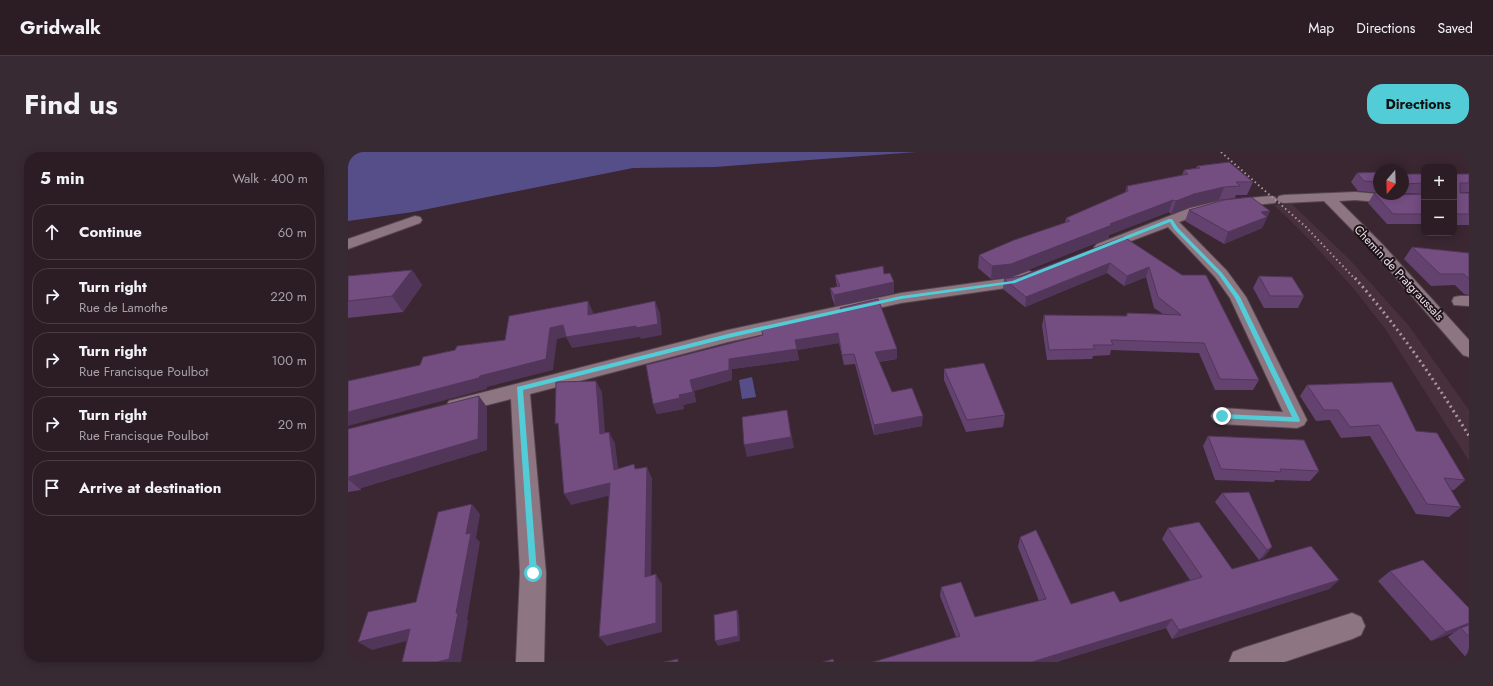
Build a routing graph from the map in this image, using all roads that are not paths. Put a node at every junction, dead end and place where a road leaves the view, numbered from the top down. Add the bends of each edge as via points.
1 (1327, 197) junction
2 (1421, 198) edge
3 (415, 220) dead end
4 (1171, 220) junction
5 (348, 244) edge
6 (1086, 254) edge
7 (1042, 271) edge
8 (1469, 350) edge
9 (520, 389) junction
10 (438, 411) edge
11 (1222, 416) dead end
12 (1352, 626) dead end
13 (530, 662) edge
14 (1243, 662) edge

1 - 2 street
1 - 4 street via 1219,205
1 - 8 street, Chemin de Pratgraussals via 1378,248
3 - 5 street
4 - 6 street
4 - 11 street via 1238,297 1297,420
7 - 9 street via 1013,282 901,298 728,336
9 - 10 street
9 - 13 street via 533,573
12 - 14 street

